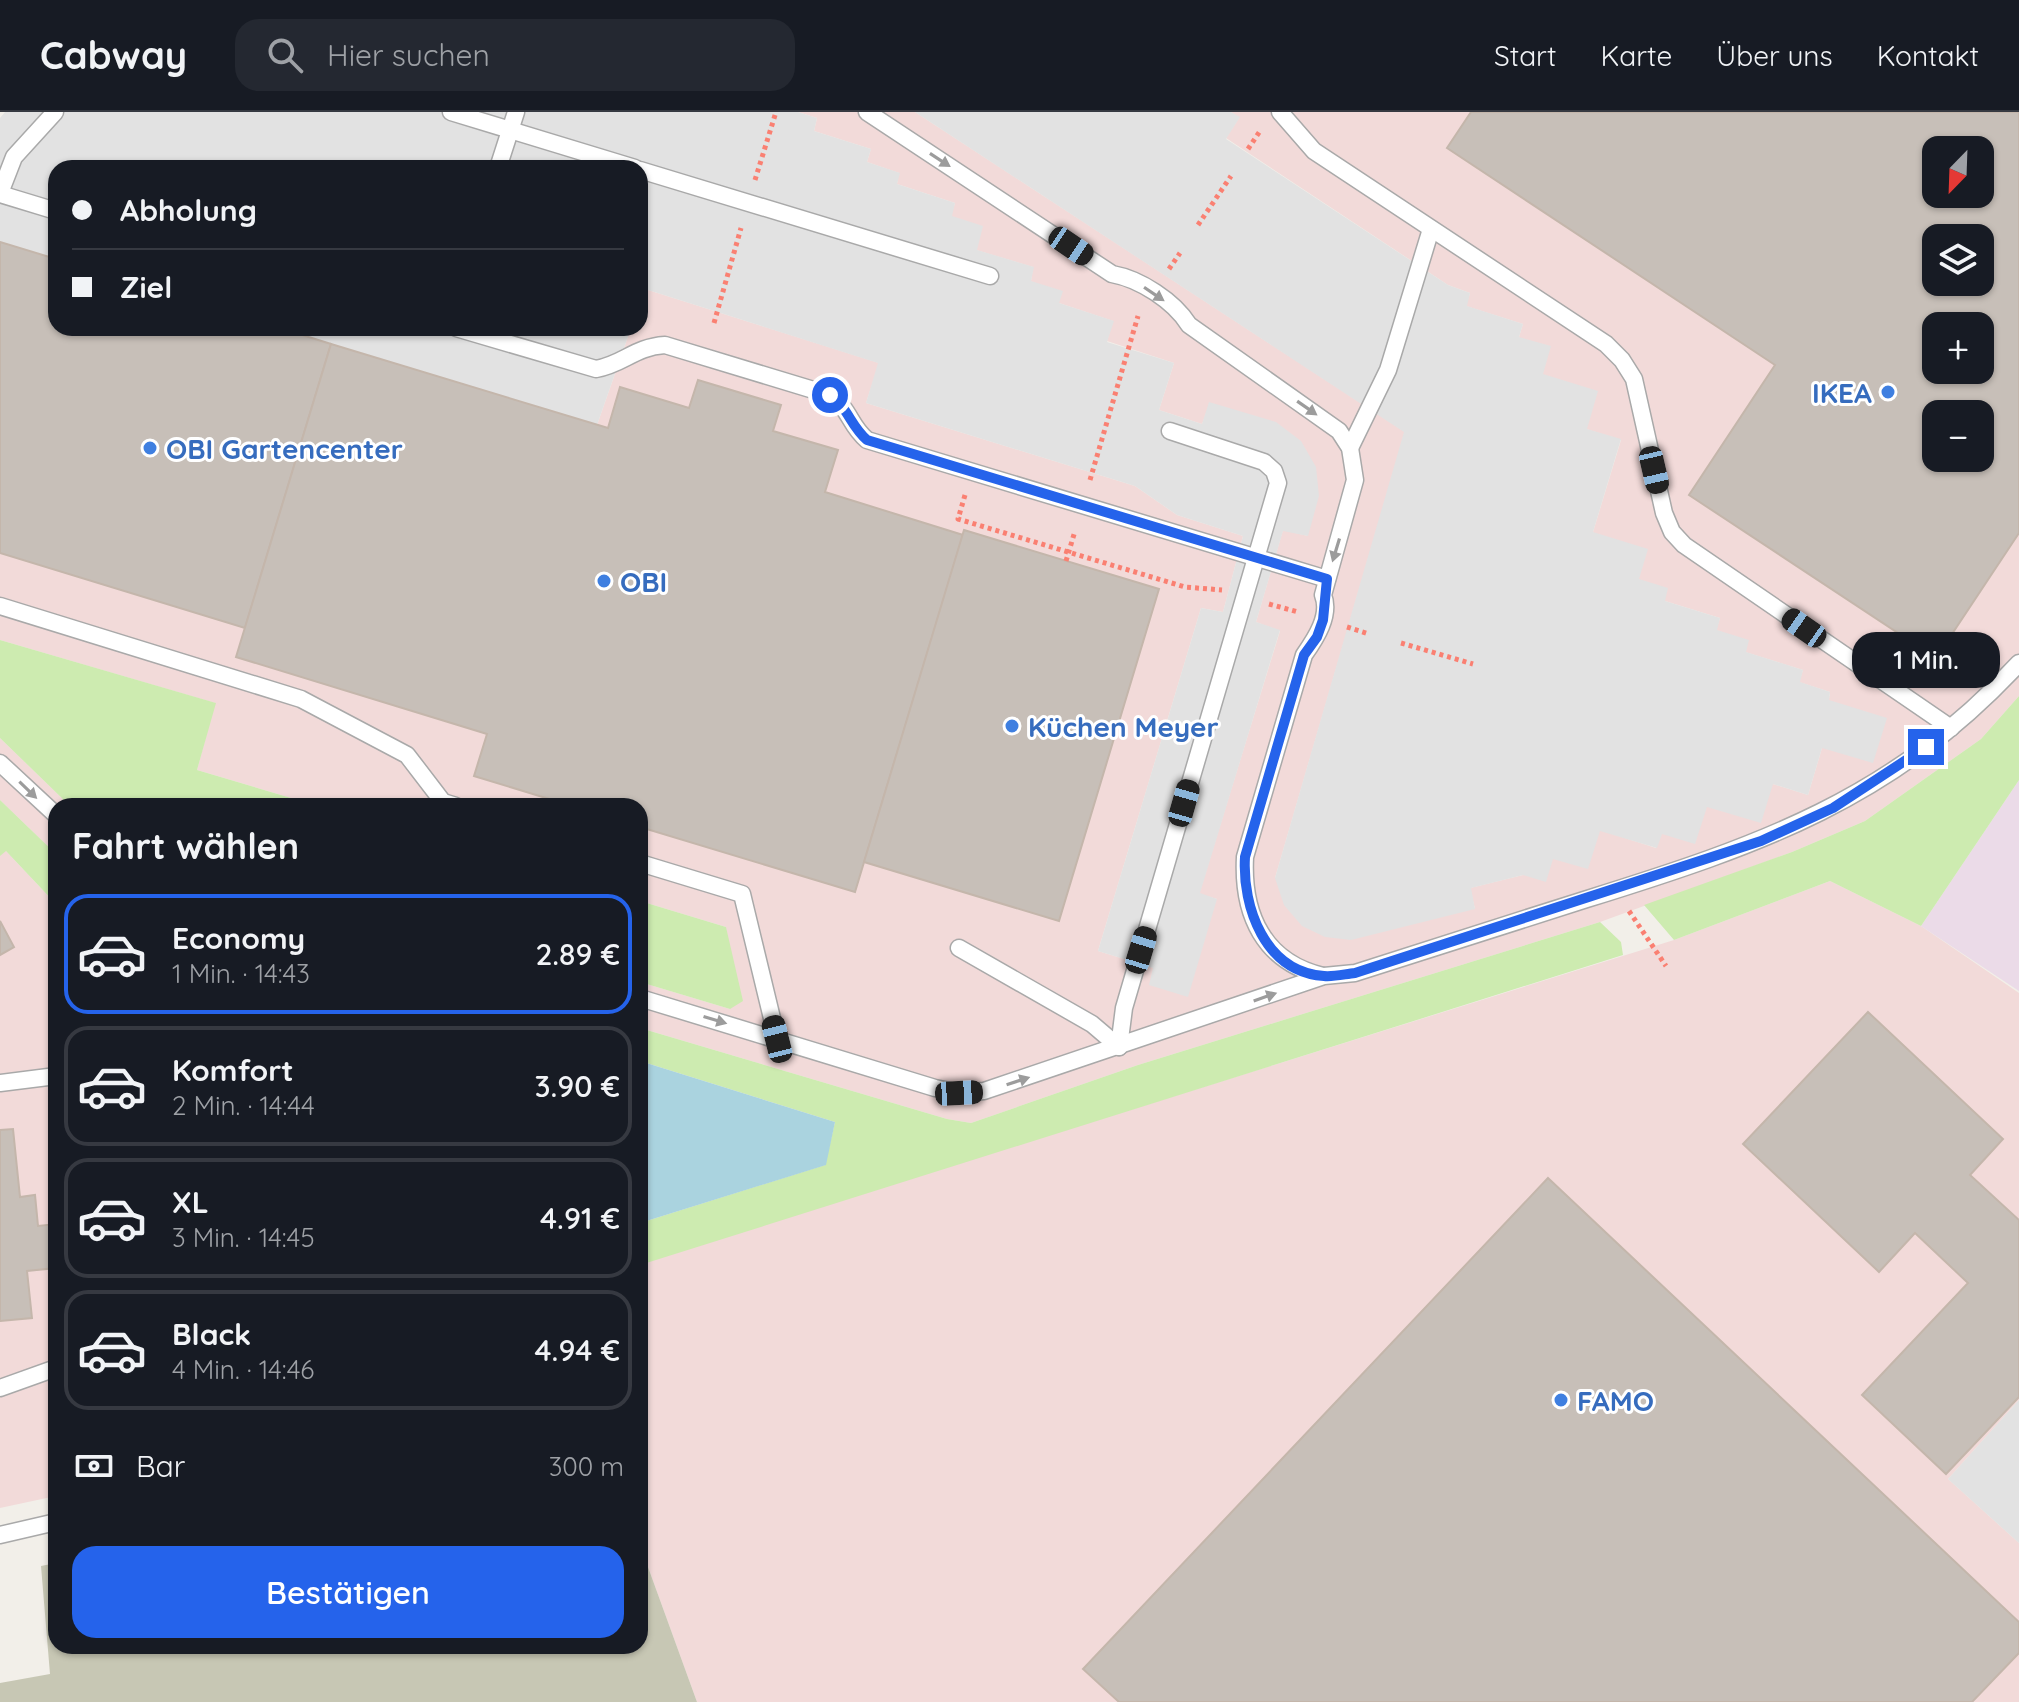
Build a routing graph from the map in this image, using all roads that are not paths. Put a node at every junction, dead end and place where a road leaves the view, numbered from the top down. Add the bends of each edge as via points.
1 (55, 112) edge
2 (451, 112) edge
3 (516, 112) edge
4 (867, 112) edge
5 (1280, 112) edge
6 (510, 130) junction
7 (501, 160) edge
8 (608, 160) edge
9 (648, 172) edge
10 (0, 194) edge
11 (48, 209) edge
12 (1431, 229) junction
13 (990, 276) dead end
14 (483, 336) edge
15 (1170, 431) dead end
16 (1350, 448) junction
17 (1257, 557) junction
18 (1327, 579) junction
19 (0, 606) edge
20 (2019, 663) edge
21 (1951, 728) junction
22 (0, 763) edge
23 (440, 798) edge
24 (48, 808) edge
25 (648, 865) edge
26 (959, 948) dead end
27 (1324, 976) junction
28 (648, 1000) edge
29 (777, 1039) junction
30 (1119, 1047) junction
31 (48, 1077) edge
32 (0, 1083) edge
33 (48, 1371) edge
34 (0, 1388) edge
35 (48, 1524) edge
36 (0, 1535) edge

1 - 10 lane via 14,157
2 - 6 lane
3 - 6 lane
4 -> 16 lane via 1112,274 1129,277 1180,311 1189,325 1339,431
5 - 12 lane via 1314,151
6 - 7 lane
6 - 8 lane
9 - 13 lane
10 - 11 lane
12 - 16 lane via 1388,370
12 - 21 lane via 1576,322 1622,360 1641,401 1664,513 1684,545
14 - 17 lane via 596,369 644,346 665,345 830,395 846,406 867,440
15 - 17 lane via 1252,456 1274,471 1276,497
16 -> 18 lane via 1355,480
17 - 18 lane
17 - 30 lane via 1124,1008
18 - 27 lane via 1323,620 1304,655 1244,873 1253,920 1266,941 1297,970
19 - 23 lane via 301,699 407,755
20 - 21 lane
21 - 27 lane via 1902,766 1802,824 1719,857 1355,973
22 -> 24 lane
25 - 29 lane via 742,894
26 - 30 lane via 1092,1024
30 -> 27 lane
28 -> 29 lane
29 -> 30 lane via 959,1093 984,1091
31 - 32 lane
33 - 34 lane
35 - 36 lane

